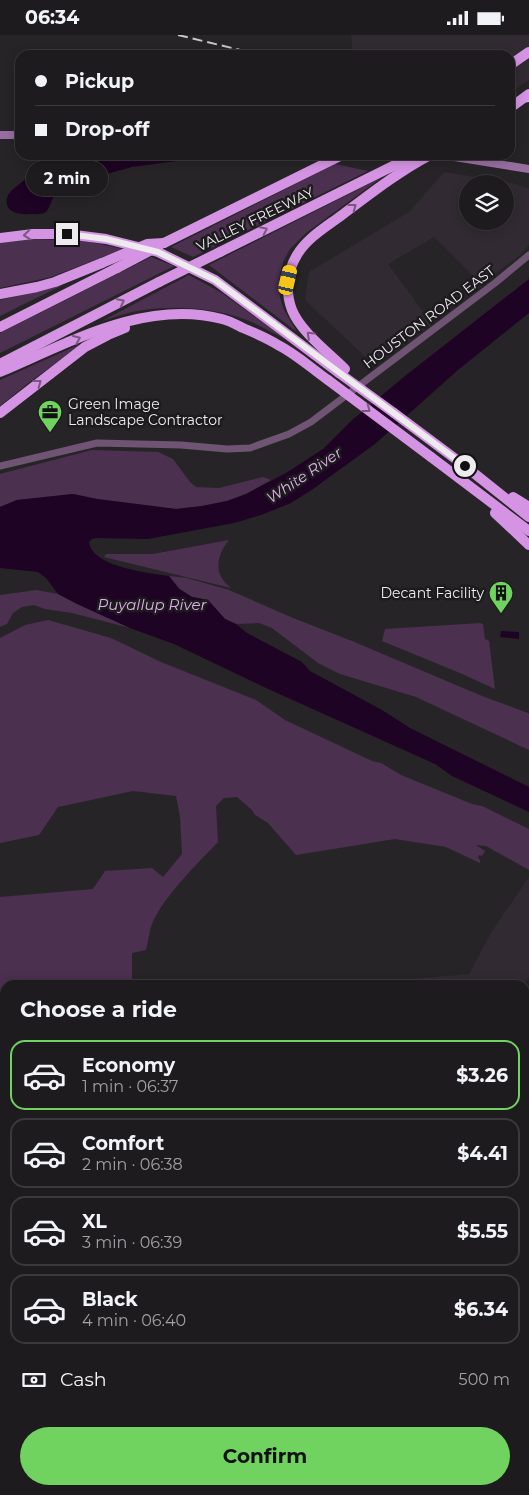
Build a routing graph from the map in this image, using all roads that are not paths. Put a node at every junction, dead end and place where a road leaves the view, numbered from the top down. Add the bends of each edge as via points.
1 (529, 52) edge
2 (515, 62) edge
3 (529, 93) edge
4 (515, 101) edge
5 (515, 104) edge
6 (0, 135) edge
7 (15, 135) edge
8 (332, 160) edge
9 (405, 160) edge
10 (421, 160) edge
11 (473, 160) edge
12 (529, 169) edge
13 (0, 238) edge
14 (164, 243) junction
15 (529, 255) edge
16 (0, 294) edge
17 (0, 327) edge
18 (251, 331) junction
19 (0, 364) edge
20 (342, 371) junction
21 (0, 372) edge
22 (0, 413) edge
23 (0, 466) edge
24 (465, 466) junction
25 (444, 467) junction
26 (529, 507) edge
27 (529, 517) edge
28 (529, 531) edge
29 (529, 545) edge

1 - 2 highway
3 - 4 highway, bridge
3 - 5 highway, bridge
6 - 7 main road
8 - 14 highway, VALLEY FREEWAY
19 -> 9 highway, VALLEY FREEWAY, bridge
20 -> 10 highway via 295,317 288,294 291,267 314,235 395,175
11 - 12 main road
20 -> 13 highway via 215,280 158,252 106,239 67,234
14 - 16 highway, bridge via 147,244 55,282
14 - 17 highway, VALLEY FREEWAY, bridge
15 - 23 street, HOUSTON ROAD EAST via 318,417 259,446 236,449 96,443
21 -> 18 highway via 102,329 140,317 201,315 224,319
22 -> 18 highway via 85,347 121,329 184,320
18 -> 25 highway, bridge via 279,345
20 - 24 highway, bridge via 370,389 394,413
24 - 26 highway
24 - 27 highway
25 - 28 highway
25 - 29 highway

